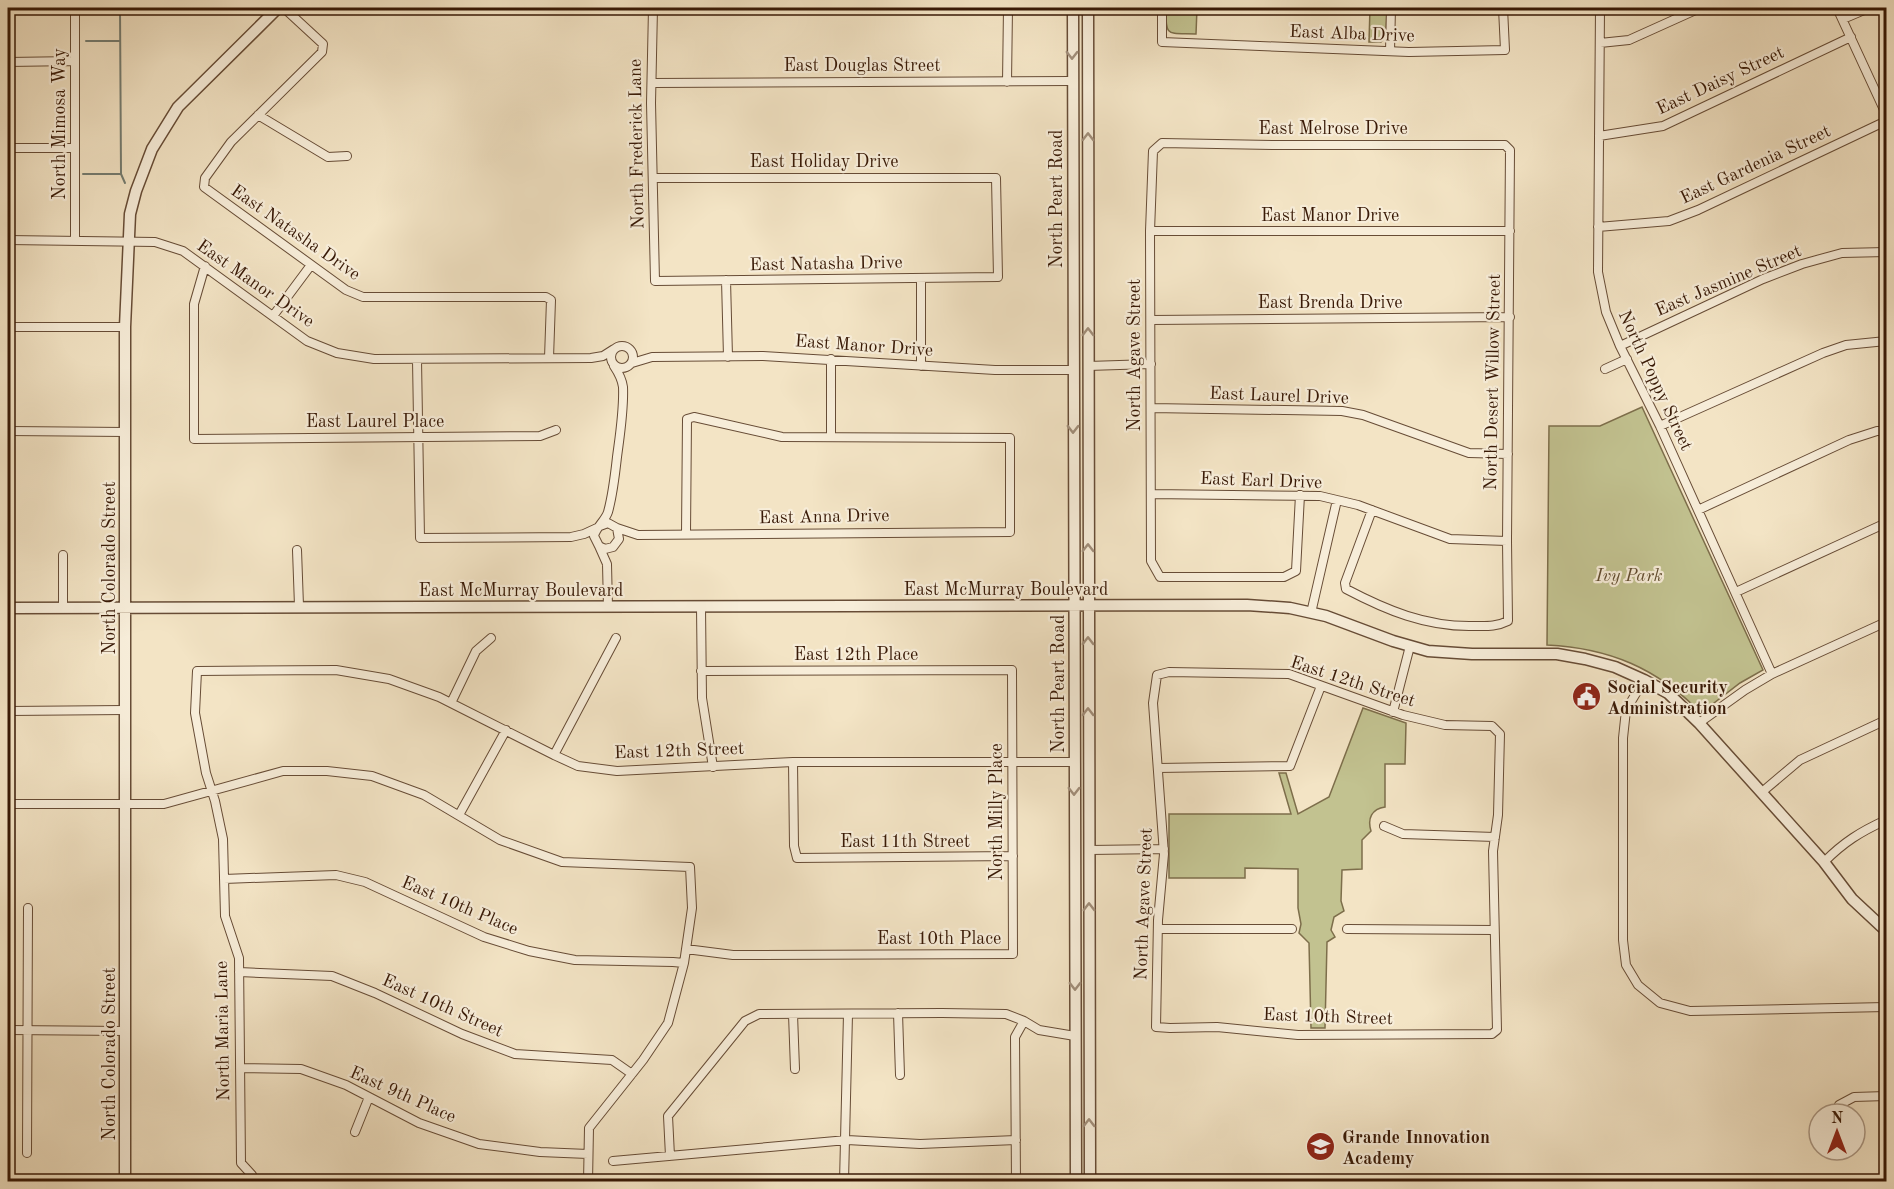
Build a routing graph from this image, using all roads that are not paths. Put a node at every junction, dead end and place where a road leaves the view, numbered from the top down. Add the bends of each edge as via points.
1 (75, 8) edge
2 (278, 8) edge
3 (284, 8) edge
4 (653, 8) edge
5 (1008, 8) edge
6 (1073, 8) edge
7 (1088, 8) edge
8 (1162, 8) edge
9 (1391, 8) edge
10 (1503, 8) edge
11 (1600, 8) edge
12 (1700, 8) edge
13 (1837, 8) edge
14 (1869, 8) edge
15 (1843, 19) junction
16 (1851, 37) junction
17 (1600, 43) junction
18 (1390, 51) junction
19 (75, 61) junction
20 (8, 62) edge
21 (1072, 81) junction
22 (1007, 82) junction
23 (652, 83) junction
24 (1884, 101) edge
25 (1887, 114) edge
26 (258, 115) junction
27 (1887, 121) edge
28 (1599, 136) junction
29 (1162, 143) joint
30 (1505, 145) joint
31 (8, 148) edge
32 (75, 148) junction
33 (347, 156) dead end
34 (652, 178) junction
35 (1598, 227) junction
36 (1150, 231) junction
37 (1510, 231) junction
38 (8, 240) edge
39 (75, 240) junction
40 (129, 241) junction
41 (1887, 252) edge
42 (311, 265) junction
43 (206, 267) junction
44 (998, 277) joint
45 (921, 278) junction
46 (726, 280) junction
47 (654, 281) joint
48 (273, 316) junction
49 (1509, 318) junction
50 (1151, 320) junction
51 (8, 327) edge
52 (125, 327) junction
53 (1887, 342) edge
54 (1620, 346) junction
55 (629, 348) junction
56 (614, 350) junction
57 (652, 357) junction
58 (728, 357) junction
59 (549, 358) junction
60 (591, 358) junction
61 (831, 359) junction
62 (1626, 359) junction
63 (417, 360) junction
64 (632, 364) junction
65 (1151, 364) junction
66 (614, 365) junction
67 (921, 366) junction
68 (1088, 366) junction
69 (1605, 369) dead end
70 (1073, 370) junction
71 (622, 385) junction
72 (1151, 408) junction
73 (1660, 426) junction
74 (556, 430) dead end
75 (8, 431) edge
76 (1887, 431) edge
77 (126, 432) junction
78 (418, 437) junction
79 (831, 437) junction
80 (1508, 454) junction
81 (1151, 494) junction
82 (1300, 495) junction
83 (1337, 500) junction
84 (609, 506) junction
85 (1372, 510) junction
86 (1698, 510) junction
87 (1887, 523) edge
88 (598, 527) junction
89 (616, 527) junction
90 (686, 534) junction
91 (638, 535) junction
92 (571, 537) junction
93 (1507, 541) junction
94 (597, 544) junction
95 (617, 544) junction
96 (297, 550) dead end
97 (63, 555) dead end
98 (607, 564) junction
99 (1736, 592) junction
100 (298, 606) junction
101 (1074, 606) junction
102 (1088, 606) junction
103 (63, 607) junction
104 (608, 607) junction
105 (701, 607) junction
106 (8, 608) edge
107 (126, 608) junction
108 (1311, 613) junction
109 (1887, 622) edge
110 (491, 638) dead end
111 (616, 638) dead end
112 (1410, 646) junction
113 (701, 670) junction
114 (1012, 670) joint
115 (197, 671) joint
116 (1772, 674) junction
117 (1157, 675) joint
118 (1644, 680) junction
119 (1321, 686) junction
120 (451, 703) junction
121 (125, 710) junction
122 (8, 711) edge
123 (1393, 712) junction
124 (1887, 720) edge
125 (1699, 723) junction
126 (506, 730) junction
127 (554, 755) junction
128 (793, 762) junction
129 (1012, 762) junction
130 (1074, 762) junction
131 (713, 767) junction
132 (1158, 768) junction
133 (211, 790) junction
134 (1762, 792) junction
135 (8, 804) edge
136 (126, 804) junction
137 (459, 815) junction
138 (1887, 820) edge
139 (1384, 826) dead end
140 (1495, 837) junction
141 (1164, 849) junction
142 (1089, 850) junction
143 (1013, 856) junction
144 (1824, 862) junction
145 (224, 879) junction
146 (28, 908) dead end
147 (1158, 929) junction
148 (1292, 929) dead end
149 (1347, 929) dead end
150 (1494, 930) junction
151 (1887, 930) edge
152 (686, 949) junction
153 (1013, 954) joint
154 (684, 963) junction
155 (239, 972) junction
156 (1887, 1007) edge
157 (898, 1013) junction
158 (794, 1014) junction
159 (848, 1014) junction
160 (1024, 1021) junction
161 (1156, 1027) joint
162 (8, 1030) edge
163 (28, 1030) junction
164 (125, 1031) junction
165 (1075, 1036) junction
166 (240, 1068) junction
167 (795, 1069) dead end
168 (632, 1074) junction
169 (900, 1076) dead end
170 (1887, 1096) edge
171 (369, 1097) junction
172 (1844, 1102) edge
173 (355, 1132) dead end
174 (1016, 1140) junction
175 (844, 1141) junction
176 (27, 1153) dead end
177 (588, 1154) junction
178 (670, 1156) junction
179 (613, 1161) dead end
180 (252, 1175) dead end
181 (125, 1182) edge
182 (588, 1182) edge
183 (844, 1182) edge
184 (1016, 1182) edge
185 (1076, 1182) edge
186 (1090, 1182) edge

1 - 19 street, North Mimosa Way
2 - 40 street, North Colorado Street via 178,107 152,149 136,191
3 - 26 street via 323,44 322,52
4 - 23 street, North Frederick Lane
5 - 22 street
6 -> 21 street, North Peart Road
68 -> 7 street, North Peart Road
8 - 18 street, East Alba Drive via 1162,42
9 - 18 street
10 - 18 street, East Alba Drive via 1505,50
11 - 17 street, North Poppy Street
12 - 17 street via 1629,40
13 - 15 street
14 - 15 street
15 - 16 street
16 - 24 street
16 - 28 street, East Daisy Street via 1663,126
17 - 28 street, North Poppy Street
19 - 20 street
19 - 32 street, North Mimosa Way
21 - 22 street, East Douglas Street
21 - 70 street, North Peart Road
22 - 23 street, East Douglas Street
23 - 34 street, North Frederick Lane
24 - 25 street
26 - 33 street via 328,157
26 - 42 street, East Natasha Drive via 231,142 205,178 204,187
27 - 35 street, East Gardenia Street via 1670,221
28 - 35 street, North Poppy Street
29 - 30 street, East Melrose Drive
29 - 36 street, North Agave Street via 1153,151
30 - 37 street, North Desert Willow Street via 1510,150
31 - 32 street
32 - 39 street, North Mimosa Way
34 - 44 street, East Holiday Drive via 996,178
34 - 47 street, North Frederick Lane
35 - 54 street, North Poppy Street via 1598,272 1606,312
36 - 37 street, East Manor Drive
36 - 50 street, North Agave Street
37 - 49 street, North Desert Willow Street
38 - 39 street, East Manor Drive
39 - 40 street, East Manor Drive
40 - 43 street, East Manor Drive via 155,242 183,251
40 - 52 street, North Colorado Street
41 - 54 street, East Jasmine Street via 1842,254 1802,264
42 - 48 street
42 - 59 street, East Natasha Drive via 363,297 546,297 551,300
43 - 48 street, East Manor Drive
43 - 78 street, East Laurel Place via 194,304 194,439
44 - 45 street, East Natasha Drive
45 - 46 street, East Natasha Drive
45 - 67 street
46 - 47 street, East Natasha Drive
46 - 58 street
48 - 63 street, East Manor Drive via 307,340 337,353
49 - 50 street, East Brenda Drive
49 - 80 street, North Desert Willow Street
50 - 65 street, North Agave Street
51 - 52 street
52 - 77 street, North Colorado Street
53 - 73 street via 1846,345 1823,353
54 - 62 street, North Poppy Street
55 - 56 street
55 - 57 street, East Manor Drive
55 - 64 street
56 - 60 street, East Manor Drive
56 - 66 street
57 - 58 street, East Manor Drive
57 - 64 street, East Manor Drive
58 - 61 street, East Manor Drive
59 - 60 street, East Manor Drive
59 - 63 street, East Manor Drive
60 - 66 street, East Manor Drive
61 - 67 street, East Manor Drive
61 - 79 street
62 - 69 street
62 - 73 street, North Poppy Street
63 - 78 street
64 - 66 street via 621,369
64 - 71 street
65 - 68 street
65 - 72 street, North Agave Street
66 - 71 street
67 - 70 street, East Manor Drive
102 -> 68 street, North Peart Road
70 -> 101 street, North Peart Road
71 - 84 street
72 - 80 street, East Laurel Drive via 1342,411 1469,453
72 - 81 street, North Agave Street
73 - 86 street, North Poppy Street
74 - 78 street, East Laurel Place via 540,436
75 - 77 street
76 - 86 street via 1849,440
77 - 107 street, North Colorado Street
78 - 92 street via 420,538
79 - 90 street via 782,437 694,417 687,420
79 - 90 street, East Anna Drive via 1010,438 1010,532
80 - 93 street, North Desert Willow Street
81 - 82 street, East Earl Drive
81 - 82 street, North Agave Street via 1151,561 1160,577 1284,577 1296,571
82 - 83 street, East Earl Drive
83 - 85 street, East Earl Drive
83 - 108 street
84 - 88 street
84 - 89 street
85 - 93 street, East Earl Drive via 1450,539
85 - 93 street, North Desert Willow Street via 1346,589 1380,606 1428,622 1451,627 1498,626 1508,621
86 - 99 street, North Poppy Street
87 - 99 street
88 - 89 street via 608,523
88 - 92 street
88 - 94 street via 594,536
89 - 91 street, East Anna Drive
89 - 95 street via 620,535
90 - 91 street, East Anna Drive
91 - 95 street, East Anna Drive
92 - 94 street
94 - 95 street via 609,549
94 - 98 street
95 - 98 street
96 - 100 street
97 - 103 street
98 - 104 street
99 - 116 street, North Poppy Street
100 - 104 street, East McMurray Boulevard
100 - 107 street, East McMurray Boulevard
101 - 102 street, East McMurray Boulevard
101 - 105 street, East McMurray Boulevard
101 - 130 street, North Peart Road
102 - 108 street, East McMurray Boulevard via 1247,605
142 -> 102 street, North Peart Road
103 - 106 street, East McMurray Boulevard
103 - 107 street, East McMurray Boulevard
104 - 105 street, East McMurray Boulevard
105 - 113 street
107 - 121 street, North Colorado Street
108 - 112 street, East McMurray Boulevard
109 - 116 street
110 - 120 street via 476,651
111 - 127 street
112 - 118 street, East McMurray Boulevard via 1472,654 1557,654 1615,667
112 - 123 street
113 - 114 street, East 12th Place
113 - 131 street
114 - 129 street, North Milly Place
115 - 120 street, East 12th Street via 336,670 389,679
115 - 133 street, North Maria Lane via 195,713
116 - 125 street
117 - 119 street, East 12th Street via 1289,674
117 - 132 street, North Agave Street via 1153,703
118 - 125 street, East McMurray Boulevard via 1668,693
118 - 156 street via 1626,710 1623,738 1623,940 1626,965 1638,985 1660,1003 1690,1011
119 - 123 street, East 12th Street
119 - 132 street via 1290,766
120 - 126 street, East 12th Street
121 - 122 street
121 - 136 street, North Colorado Street
123 - 140 street, East 12th Street via 1445,725 1492,726 1500,734
124 - 134 street via 1800,760
125 - 134 street, East McMurray Boulevard
126 - 127 street, East 12th Street
126 - 137 street
127 - 131 street, East 12th Street via 578,766 617,771
128 - 129 street, East 12th Street
128 - 131 street, East 12th Street
128 - 143 street, East 11th Street via 797,858
129 - 130 street, East 12th Street
129 - 143 street, North Milly Place
130 -> 165 street, North Peart Road
132 - 141 street, North Agave Street
133 - 136 street via 164,804
133 - 137 street via 283,771 327,771 372,776 424,795
133 - 145 street, North Maria Lane via 223,839
134 - 144 street, East McMurray Boulevard
135 - 136 street
136 - 164 street, North Colorado Street
137 - 152 street via 500,840 562,862 690,867 692,908
138 - 144 street via 1865,829
139 - 140 street via 1403,834
140 - 150 street
141 - 142 street
141 - 147 street, North Agave Street
186 -> 142 street, North Peart Road
143 - 153 street, North Milly Place
144 - 151 street, East McMurray Boulevard via 1852,899
145 - 154 street, East 10th Place via 336,875 365,882 484,937 529,951 575,960
145 - 155 street, North Maria Lane via 225,916 239,958
146 - 163 street
147 - 148 street
147 - 161 street, North Agave Street
149 - 150 street
150 - 161 street, East 10th Street via 1497,1030 1492,1034 1298,1035 1217,1027
152 - 153 street, East 10th Place via 733,955
152 - 154 street
154 - 168 street via 668,1023
155 - 166 street, North Maria Lane
155 - 168 street, East 10th Street via 332,976 515,1054 612,1060
157 - 159 street
157 - 160 street via 1006,1014
157 - 169 street
158 - 159 street
158 - 167 street
158 - 178 street via 759,1014 745,1021 668,1116
159 - 175 street
160 - 165 street via 1039,1029
160 - 174 street via 1015,1037
162 - 163 street
163 - 164 street
163 - 176 street
164 - 181 street, North Colorado Street
165 - 185 street, North Peart Road
166 - 171 street, East 9th Place via 301,1069
166 - 180 street, North Maria Lane via 241,1163
168 - 177 street via 589,1128
170 - 172 street via 1854,1096
171 - 173 street
171 - 177 street, East 9th Place via 419,1124 479,1144
174 - 175 street via 920,1144
174 - 184 street
175 - 178 street
175 - 183 street
177 - 182 street
178 - 179 street

